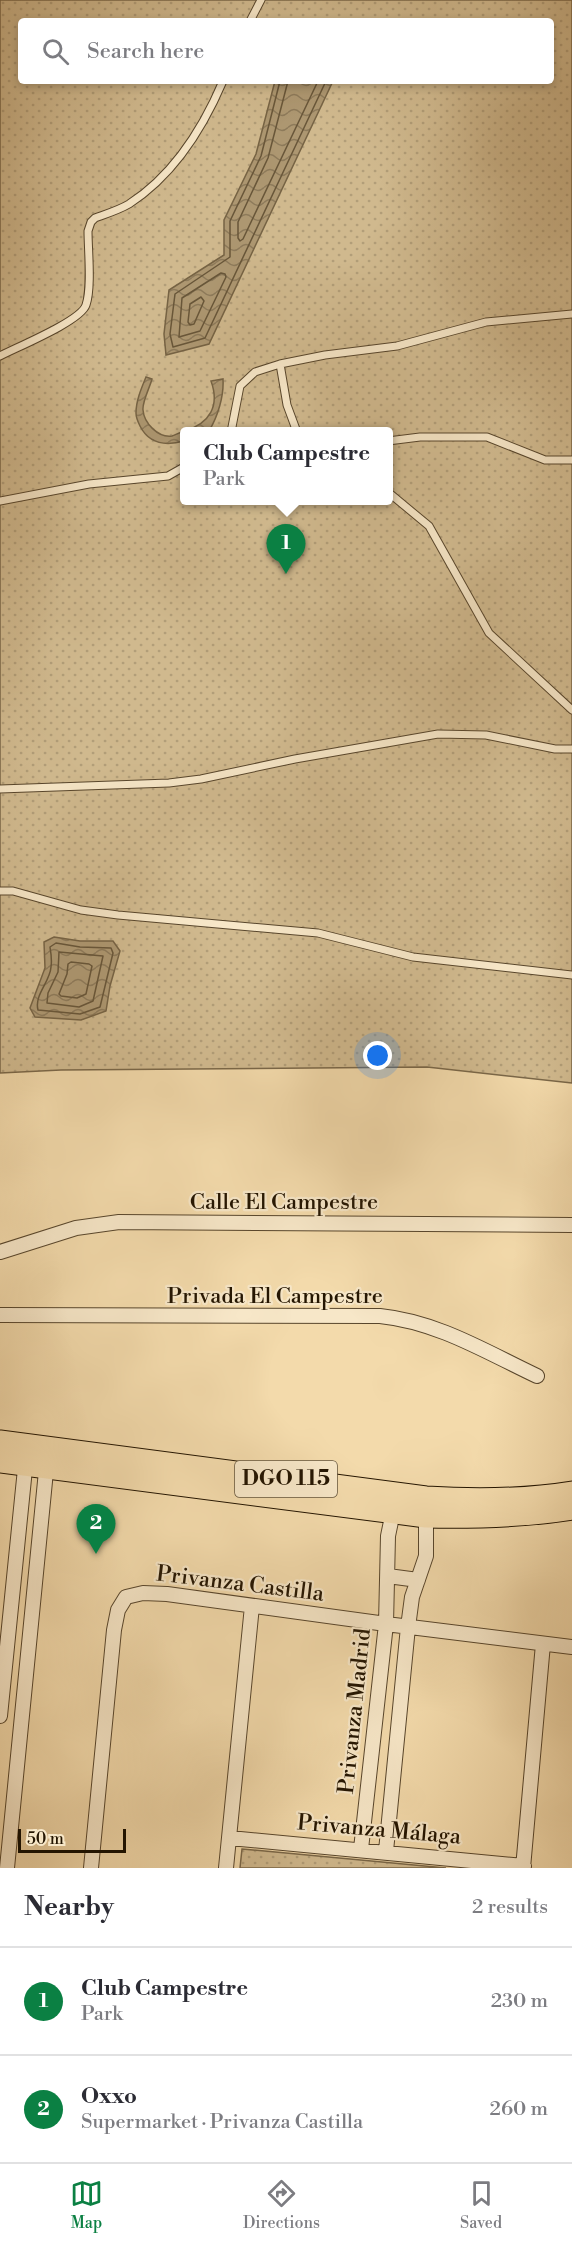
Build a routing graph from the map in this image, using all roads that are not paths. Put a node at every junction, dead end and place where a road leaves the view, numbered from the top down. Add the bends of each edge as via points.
1 (261, 0) edge
2 (252, 18) edge
3 (222, 84) edge
4 (572, 314) edge
5 (0, 356) edge
6 (280, 364) junction
7 (232, 427) edge
8 (295, 427) edge
9 (393, 440) edge
10 (572, 460) edge
11 (180, 469) edge
12 (393, 496) edge
13 (0, 501) edge
14 (572, 710) edge
15 (572, 749) edge
16 (0, 789) edge
17 (0, 891) edge
18 (572, 975) edge
19 (572, 1225) edge
20 (0, 1252) edge
21 (0, 1315) edge
22 (537, 1376) dead end
23 (0, 1441) edge
24 (37, 1456) junction
25 (0, 1462) edge
26 (572, 1492) edge
27 (395, 1504) junction
28 (426, 1507) junction
29 (572, 1509) edge
30 (388, 1576) junction
31 (418, 1580) junction
32 (252, 1606) junction
33 (386, 1624) junction
34 (408, 1627) junction
35 (543, 1644) junction
36 (572, 1647) edge
37 (0, 1716) edge
38 (230, 1838) junction
39 (361, 1849) junction
40 (386, 1851) junction
41 (524, 1867) edge
42 (7, 1868) edge
43 (91, 1868) edge
44 (226, 1868) edge

1 - 2 lane
3 - 5 lane via 199,131 183,153 128,204 91,222 88,298 82,312
4 - 6 lane via 486,322 397,346
6 - 7 lane via 255,372 240,386
6 - 8 lane
9 - 10 lane via 487,437 545,460
11 - 13 lane via 168,476 89,484
12 - 14 lane via 429,526 489,633
15 - 16 lane via 486,735 438,734 201,779
17 - 18 lane via 81,910 318,933 413,957
19 - 20 street, Calle El Campestre via 119,1222 76,1228
21 - 22 street, Privada El Campestre via 380,1316 435,1327
23 - 24 main road, DGO 115
24 - 25 main road, DGO 115
24 - 27 main road, DGO 115
24 - 37 street
24 - 42 street
26 - 28 main road, DGO 115
27 - 28 main road, DGO 115
27 - 30 street, Privanza Madrid via 388,1536
28 - 29 main road, DGO 115 via 486,1518
28 - 31 street, Privanza Madrid via 426,1556
30 - 31 street
30 - 33 street, Privanza Madrid
31 - 34 street, Privanza Madrid
32 - 33 street, Privanza Castilla
32 - 38 street
32 - 43 street, Privanza Castilla via 143,1593 126,1598 118,1610
33 - 34 street, Privanza Castilla
33 - 39 street, Privanza Madrid
34 - 35 street, Privanza Castilla
34 - 40 street, Privanza Madrid
35 - 36 street, Privanza Castilla
35 - 41 street
38 - 39 street, Privanza Málaga
38 - 44 street
39 - 40 street, Privanza Málaga
40 - 41 street, Privanza Málaga

